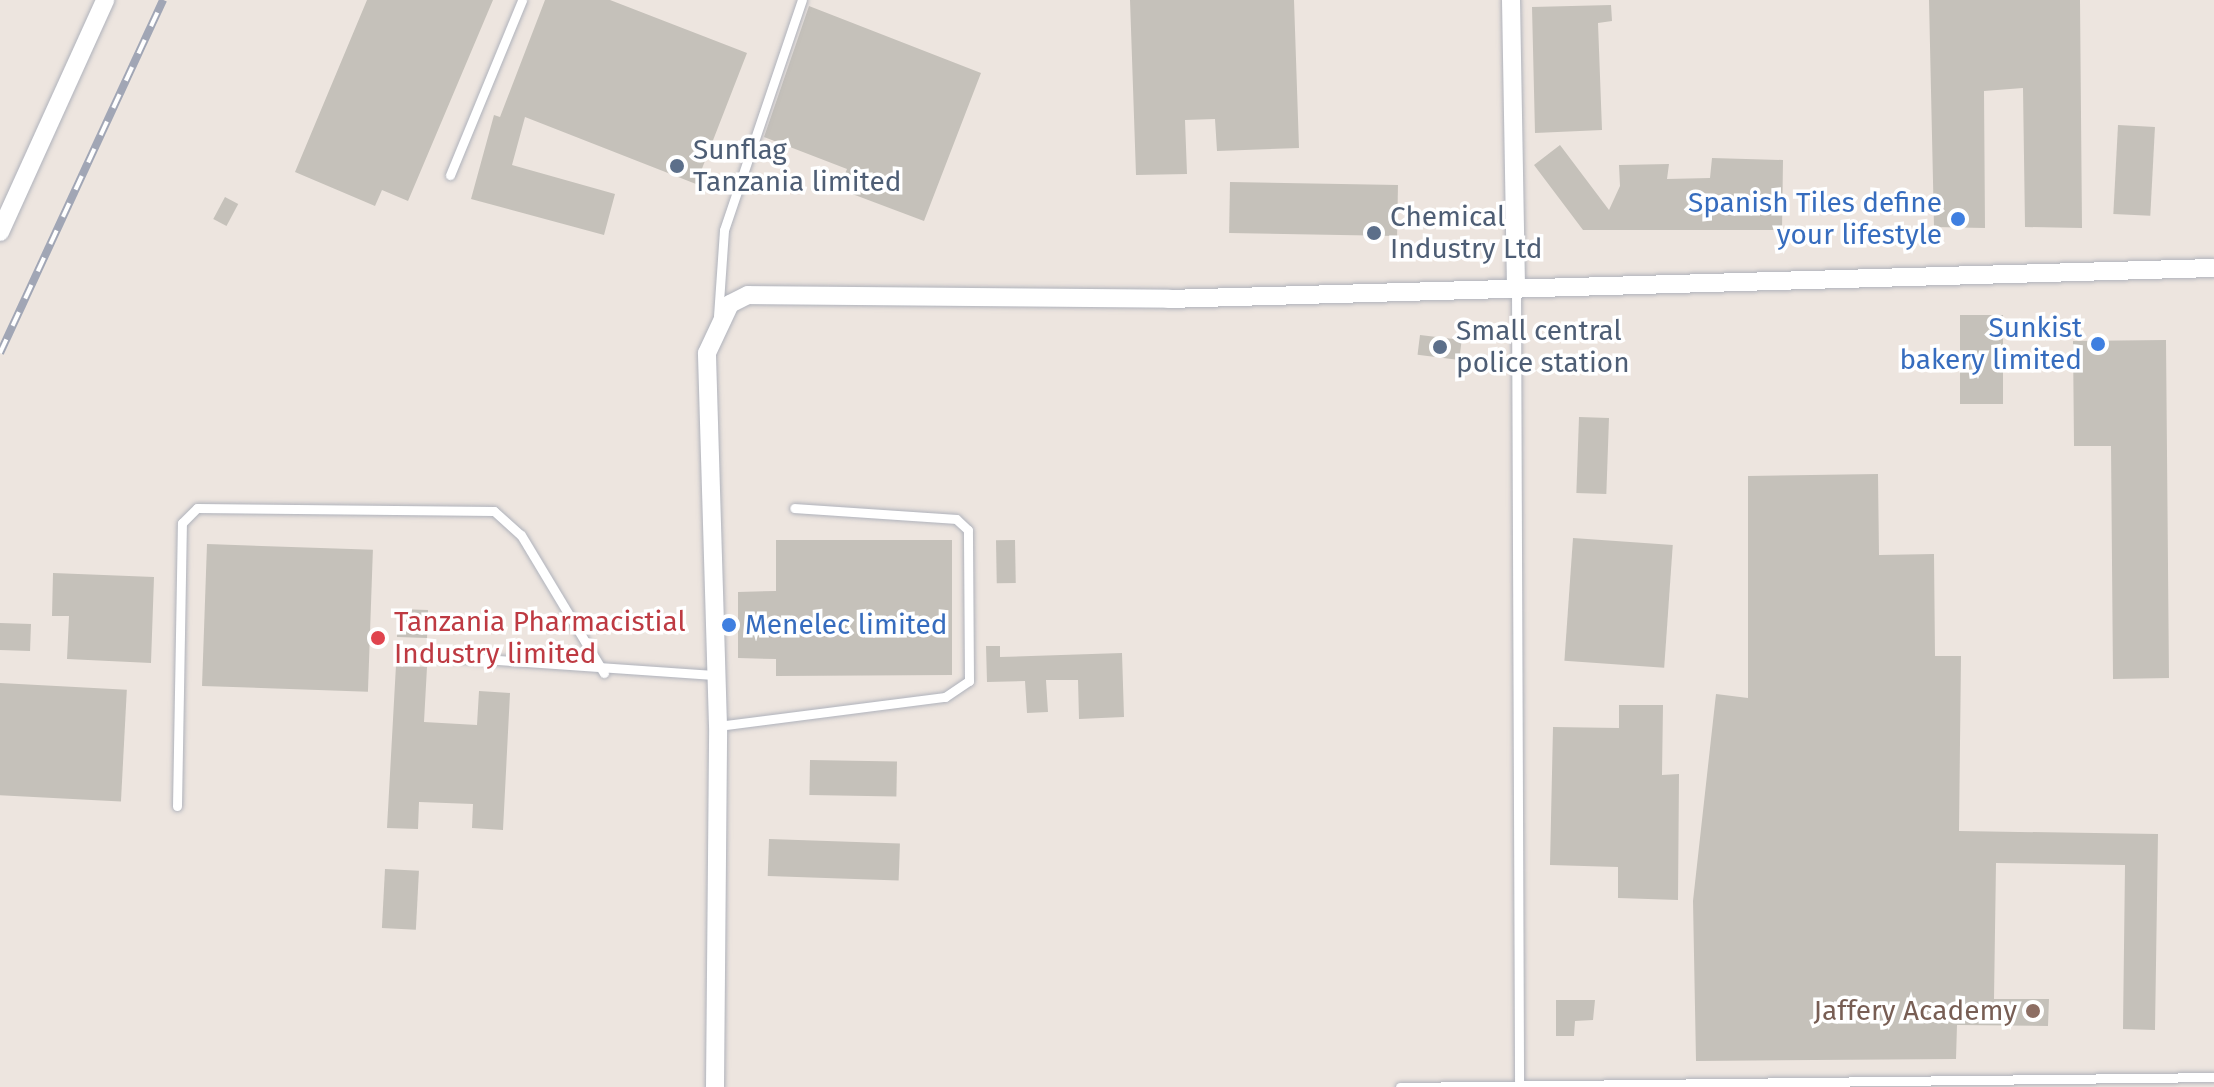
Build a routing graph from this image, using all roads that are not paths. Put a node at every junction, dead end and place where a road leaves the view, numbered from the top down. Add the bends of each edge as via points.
1 (105, 0) edge
2 (522, 0) edge
3 (802, 0) edge
4 (1511, 0) edge
5 (450, 175) dead end
6 (0, 232) edge
7 (2214, 268) edge
8 (1516, 287) junction
9 (718, 316) junction
10 (794, 508) dead end
11 (441, 656) dead end
12 (604, 673) junction
13 (716, 675) junction
14 (718, 726) junction
15 (177, 806) dead end
16 (2214, 1077) edge
17 (1519, 1084) junction
18 (715, 1087) edge
19 (1400, 1087) edge

1 - 6 street
2 - 5 lane
3 - 9 lane via 724,230
4 - 8 street
7 - 8 street via 1609,290
8 - 9 street via 1168,299 748,295
8 - 17 lane
9 - 13 street via 707,353
10 - 14 lane via 956,519 968,530 969,681 945,697
11 - 12 lane
12 - 13 lane
12 - 15 lane via 521,535 494,511 197,508 182,523
13 - 14 street
14 - 18 street
16 - 17 lane via 2014,1085
17 - 19 lane

